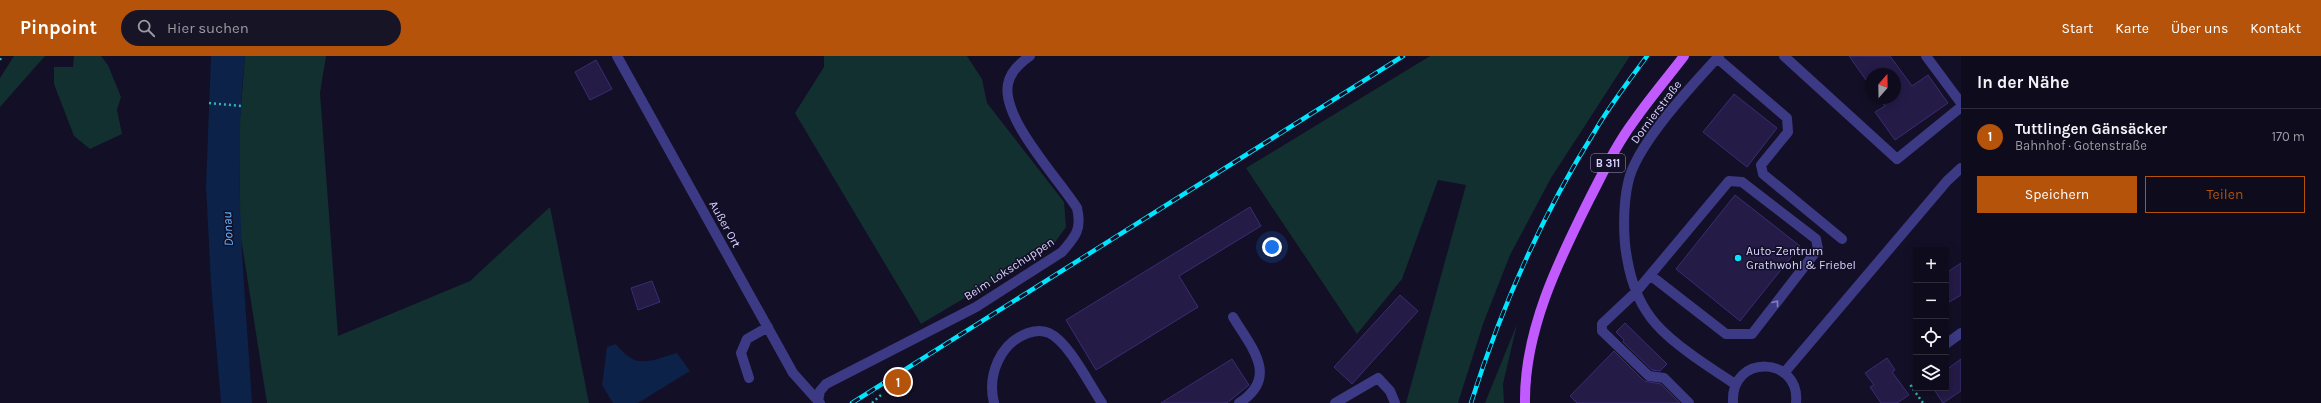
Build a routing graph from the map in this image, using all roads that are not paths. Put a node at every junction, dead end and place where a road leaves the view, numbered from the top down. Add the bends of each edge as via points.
1 (617, 56) edge
2 (1030, 56) edge
3 (1684, 56) edge
4 (1784, 56) edge
5 (1926, 56) edge
6 (1718, 57) edge
7 (1961, 103) edge
8 (1961, 107) edge
9 (1961, 168) edge
10 (1842, 238) dead end
11 (1650, 275) junction
12 (1636, 292) junction
13 (1233, 317) dead end
14 (768, 327) junction
15 (1961, 333) edge
16 (1949, 342) edge
17 (1784, 373) junction
18 (750, 378) dead end
19 (1735, 384) junction
20 (817, 402) edge
21 (994, 403) edge
22 (1102, 403) edge
23 (1239, 403) edge
24 (1335, 403) edge
25 (1395, 403) edge
26 (1525, 403) edge
27 (1689, 403) edge
28 (1733, 403) edge
29 (1796, 403) edge

1 - 14 street, Außer Ort
2 - 20 street, Beim Lokschuppen via 1010,76 1008,101 1015,122 1077,208 1080,220 1073,240 1062,252 976,307 826,384 820,391
3 - 26 main road, B 311 via 1633,121 1604,171 1551,282 1534,331
4 - 8 street via 1897,159
5 - 7 street
6 - 10 street via 1787,118 1788,132 1762,165 1763,174
6 - 12 street, Dornierstraße via 1692,85 1642,150 1628,182 1623,231 1631,279
9 - 17 street via 1947,181
11 -> 11 street via 1726,334 1752,334 1818,249 1816,239 1742,182 1729,181
11 - 12 street
12 - 19 street, Dornierstraße via 1656,324 1709,367
12 - 27 street via 1602,324 1602,331 1648,376 1664,378
13 - 23 street via 1259,362 1261,375 1256,389
14 - 18 street via 747,339 741,353
14 - 20 street, Außer Ort via 793,373
15 - 16 street
17 - 19 street via 1774,367 1752,368
17 - 29 street via 1796,390
19 - 28 street
21 - 22 street via 991,390 992,376 998,362 1006,348 1018,337 1033,332 1048,332 1061,340
24 - 25 street via 1378,378 1390,392

